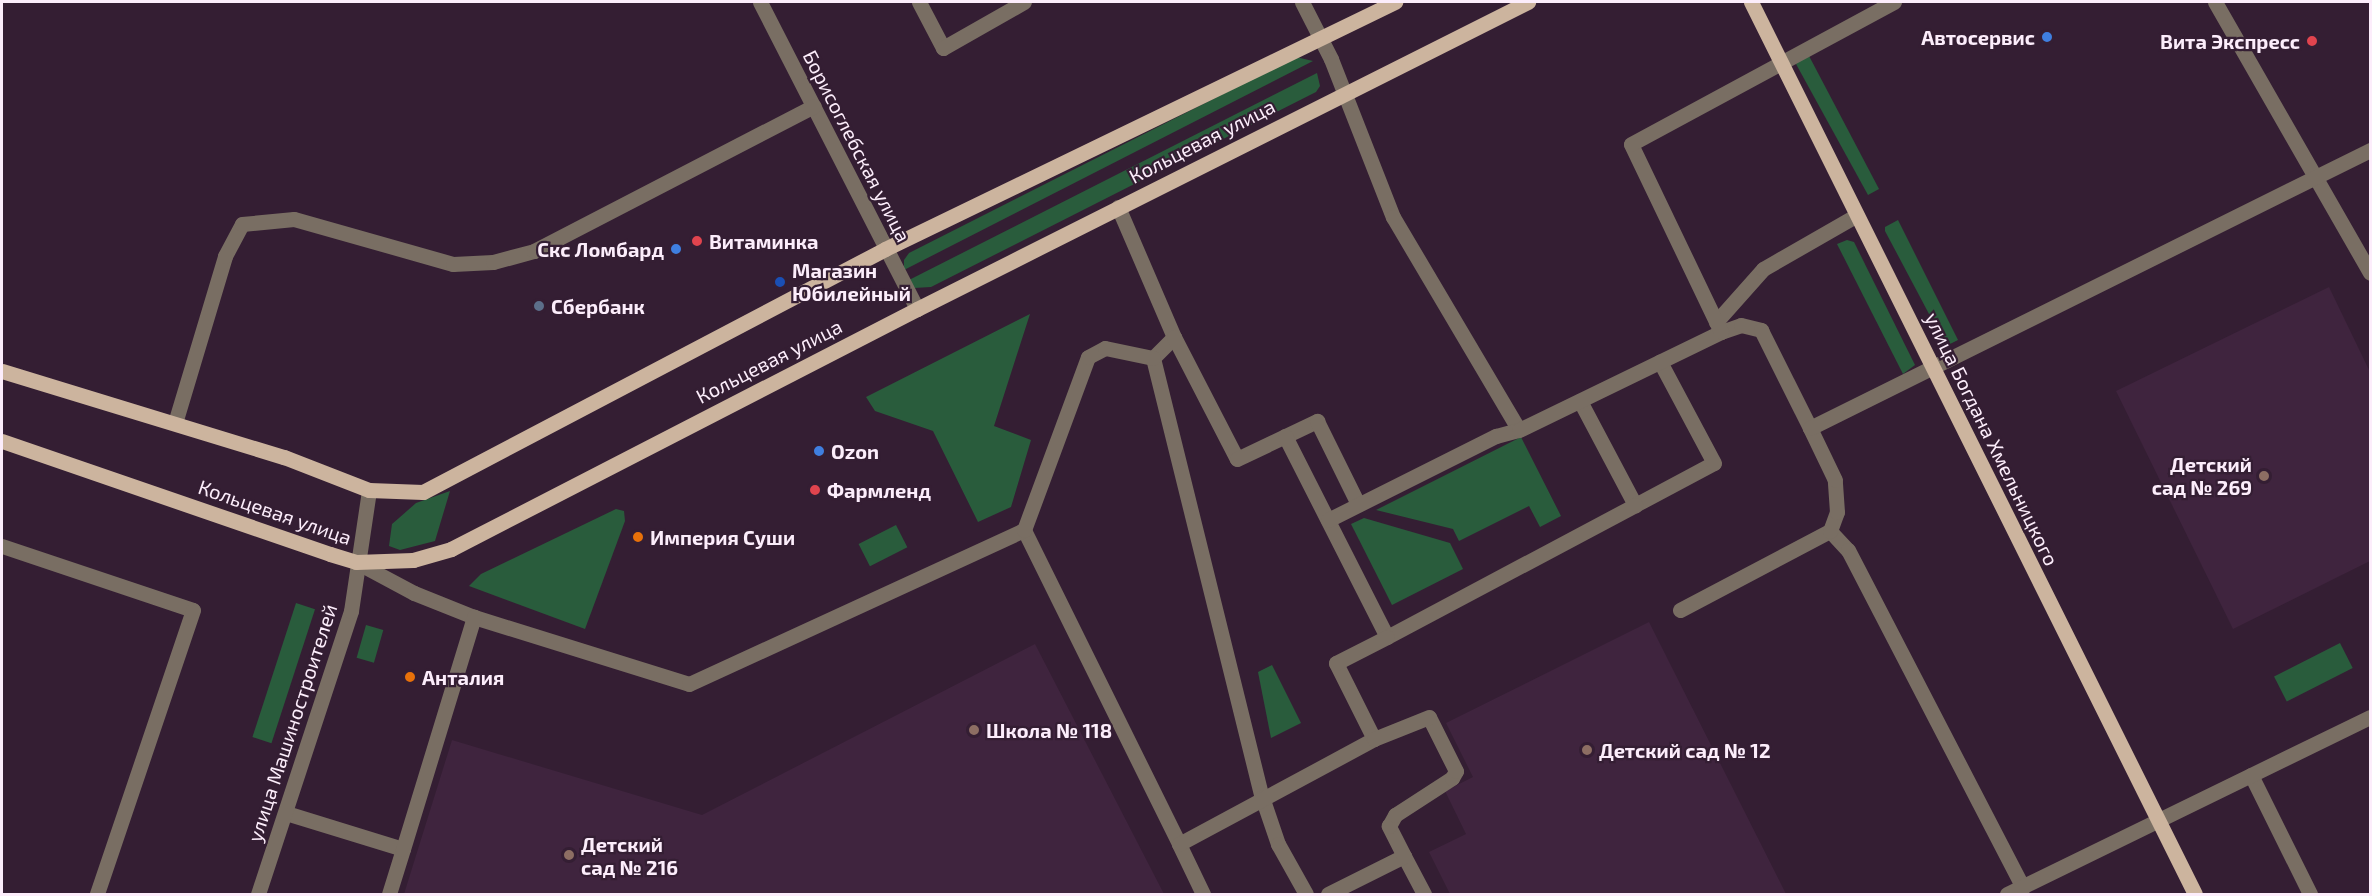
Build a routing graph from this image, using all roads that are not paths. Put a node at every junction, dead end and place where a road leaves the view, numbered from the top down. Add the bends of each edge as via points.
1 (760, 2) edge
2 (919, 2) edge
3 (1024, 2) edge
4 (1302, 2) edge
5 (1395, 2) edge
6 (1528, 2) edge
7 (1751, 2) edge
8 (1894, 2) edge
9 (2215, 2) edge
10 (1323, 39) junction
11 (1780, 62) junction
12 (1345, 92) junction
13 (814, 106) junction
14 (2370, 150) edge
15 (2318, 178) junction
16 (1118, 207) junction
17 (1857, 215) junction
18 (885, 249) junction
19 (2370, 273) edge
20 (917, 309) junction
21 (1719, 327) junction
22 (1174, 337) junction
23 (1153, 358) junction
24 (1660, 362) junction
25 (1933, 369) junction
26 (2, 371) edge
27 (1580, 401) junction
28 (175, 423) junction
29 (1810, 428) junction
30 (1520, 430) junction
31 (1285, 436) junction
32 (2, 441) edge
33 (369, 490) junction
34 (1358, 504) junction
35 (1635, 505) junction
36 (1328, 520) junction
37 (1024, 530) junction
38 (1830, 531) junction
39 (2, 546) edge
40 (356, 562) junction
41 (1680, 610) dead end
42 (474, 617) junction
43 (1387, 637) junction
44 (2370, 717) edge
45 (1374, 739) junction
46 (2251, 775) junction
47 (1262, 797) junction
48 (285, 813) junction
49 (2158, 820) junction
50 (1179, 844) junction
51 (403, 849) junction
52 (1404, 856) junction
53 (2023, 887) junction
54 (97, 894) edge
55 (258, 894) edge
56 (389, 894) edge
57 (1203, 894) edge
58 (1306, 894) edge
59 (1328, 894) edge
60 (1424, 894) edge
61 (2007, 894) edge
62 (2195, 894) edge
63 (2310, 894) edge

1 - 13 street, Борисоглебская улица
2 - 3 street via 943,48
4 - 10 street
5 - 10 main road, Кольцевая улица
6 - 12 main road, Кольцевая улица
7 - 11 main road, улица Богдана Хмельницкого
8 - 11 street
9 - 15 street
10 - 12 street
10 - 18 main road, Кольцевая улица
11 - 17 main road, улица Богдана Хмельницкого
11 - 21 street via 1631,144
12 - 16 main road, Кольцевая улица
12 - 30 street via 1393,217
13 - 18 street, Борисоглебская улица
13 - 28 street via 534,251 493,262 453,264 294,219 242,224 225,256
14 - 15 street
15 - 19 street
15 - 25 street
16 - 20 main road, Кольцевая улица
16 - 22 street
17 - 21 street via 1763,269
17 - 25 main road, улица Богдана Хмельницкого
18 - 20 street, Борисоглебская улица
18 - 33 main road, Кольцевая улица via 423,492
20 - 40 main road, Кольцевая улица via 451,549 413,560
21 - 24 street
21 - 29 street via 1741,325 1761,330
22 - 23 street
22 - 31 street via 1237,459
23 - 37 street via 1105,348 1088,357
23 - 47 street
24 - 27 street
24 - 35 street via 1714,463
25 - 29 street
25 - 49 main road, улица Богдана Хмельницкого
26 - 28 main road, Кольцевая улица
27 - 30 street
27 - 35 street
28 - 33 main road, Кольцевая улица via 284,457
29 - 38 street via 1835,480 1838,512
30 - 34 street via 1496,436
31 - 34 street via 1317,421
31 - 36 street
32 - 40 main road, Кольцевая улица
33 - 40 street, улица Машиностроителей
34 - 36 street
35 - 43 street
36 - 43 street
37 - 42 street via 689,684
37 - 50 street
38 - 41 street
38 - 53 street via 1848,550
39 - 54 street via 193,610
40 - 42 street via 414,593
40 - 48 street, улица Машиностроителей via 351,611
42 - 51 street
43 - 45 street via 1336,663
44 - 46 street
45 - 47 street
45 - 52 street via 1429,717 1456,771 1452,778 1395,815 1389,826
46 - 49 street
46 - 63 street
47 - 50 street
47 - 58 street via 1278,844
48 - 51 street
48 - 55 street, улица Машиностроителей
49 - 53 street
49 - 62 main road, улица Богдана Хмельницкого
50 - 57 street
51 - 56 street
52 - 59 street
52 - 60 street
53 - 61 street

